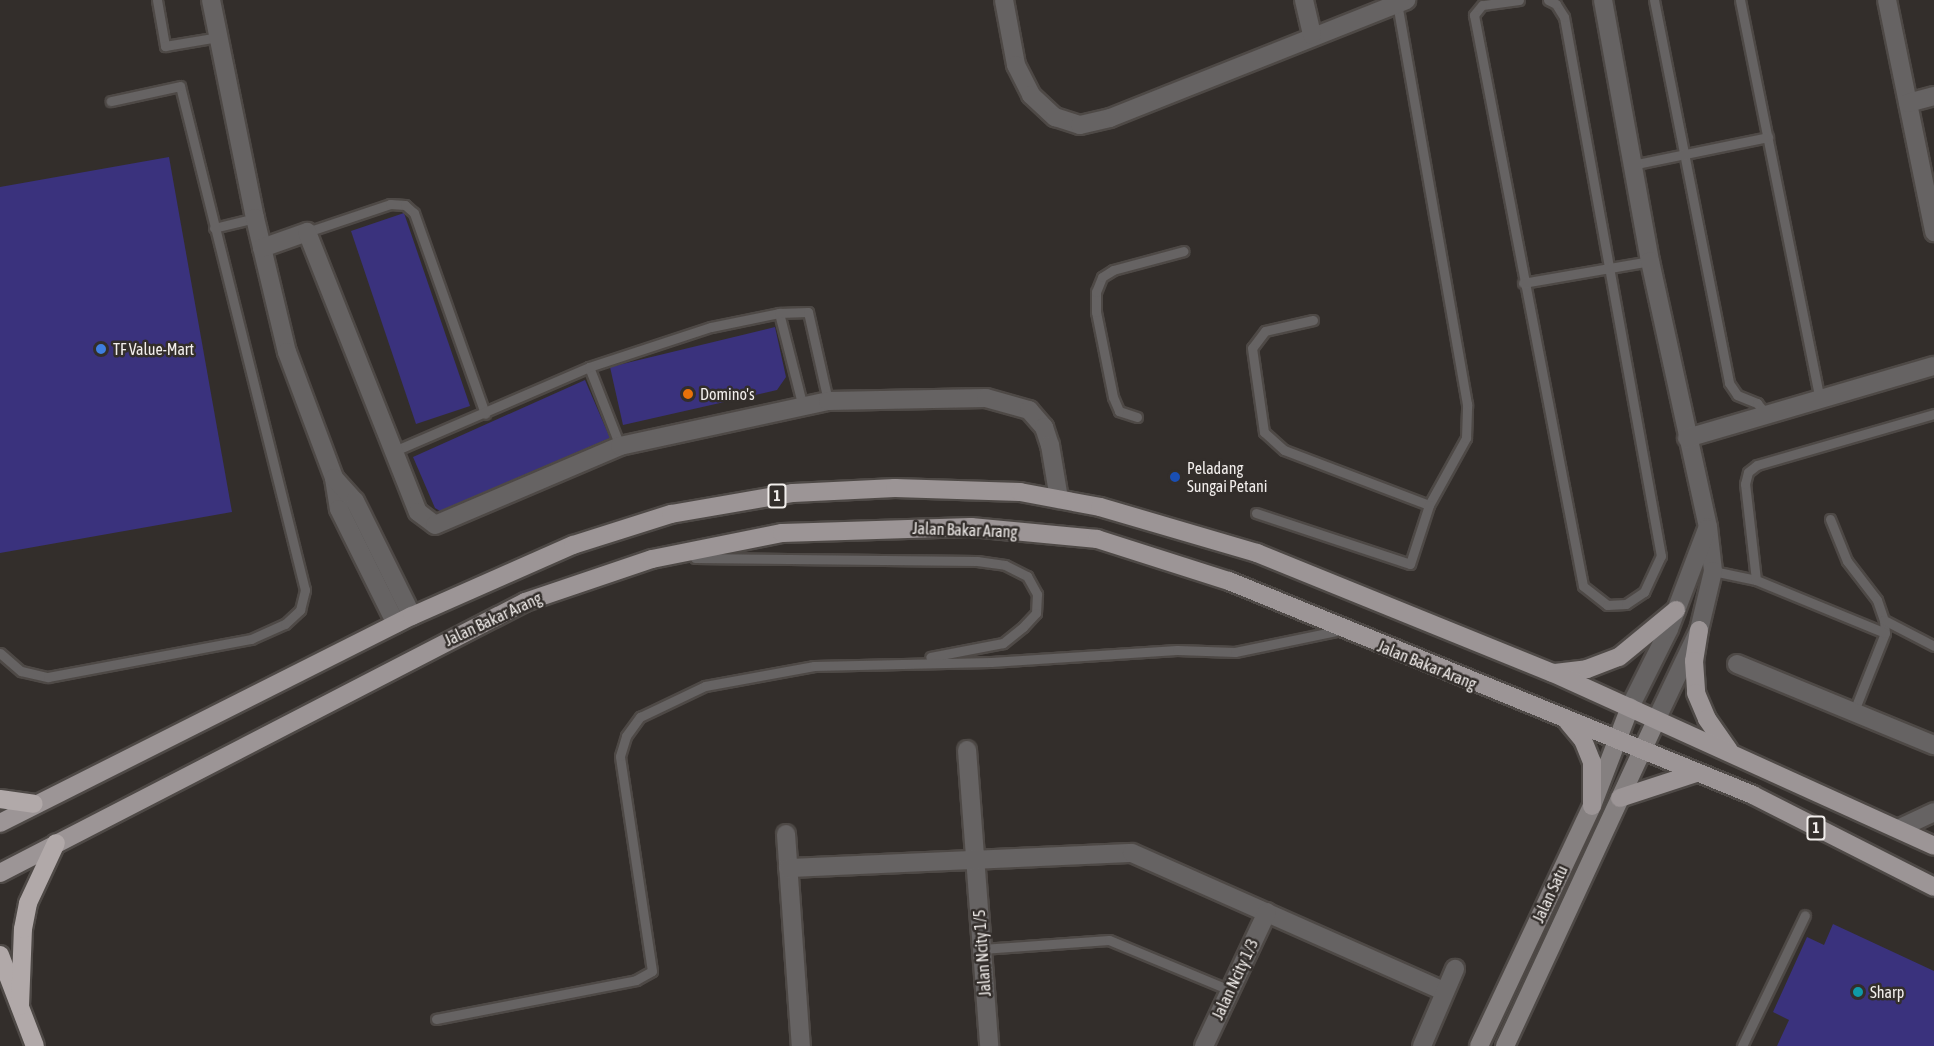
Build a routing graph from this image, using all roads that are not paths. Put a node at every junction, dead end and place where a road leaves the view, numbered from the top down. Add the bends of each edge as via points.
1 (157, 0) edge
2 (211, 0) edge
3 (1004, 0) edge
4 (1304, 0) edge
5 (1520, 0) edge
6 (1548, 0) edge
7 (1603, 0) edge
8 (1654, 0) edge
9 (1740, 0) edge
10 (1887, 0) edge
11 (1401, 2) edge
12 (1312, 35) junction
13 (219, 37) junction
14 (1934, 96) edge
15 (111, 101) dead end
16 (1908, 104) junction
17 (1768, 137) junction
18 (1682, 154) junction
19 (1632, 165) junction
20 (255, 218) junction
21 (214, 228) junction
22 (307, 232) junction
23 (1934, 232) edge
24 (262, 248) junction
25 (1184, 251) dead end
26 (1650, 261) junction
27 (1607, 268) junction
28 (1523, 283) junction
29 (779, 313) junction
30 (1313, 320) dead end
31 (1934, 366) edge
32 (589, 367) junction
33 (1820, 399) junction
34 (828, 401) junction
35 (803, 407) junction
36 (485, 414) junction
37 (1766, 414) junction
38 (1934, 414) edge
39 (1137, 417) dead end
40 (1687, 438) junction
41 (620, 447) junction
42 (392, 452) junction
43 (1059, 499) junction
44 (1429, 505) junction
45 (1256, 513) dead end
46 (1830, 519) dead end
47 (1708, 527) junction
48 (652, 559) junction
49 (1713, 571) junction
50 (1755, 580) junction
51 (1676, 610) junction
52 (404, 620) junction
53 (1884, 620) junction
54 (1341, 630) junction
55 (1699, 630) junction
56 (1885, 633) junction
57 (1934, 646) edge
58 (0, 653) edge
59 (910, 661) junction
60 (1737, 664) dead end
61 (1553, 673) junction
62 (1630, 706) junction
63 (1854, 711) junction
64 (1656, 720) junction
65 (1568, 722) junction
66 (1615, 740) junction
67 (1934, 745) edge
68 (1643, 749) junction
69 (967, 750) dead end
70 (1729, 750) junction
71 (1696, 773) junction
72 (1620, 798) junction
73 (0, 799) edge
74 (34, 804) junction
75 (1592, 806) junction
76 (1934, 812) edge
77 (0, 822) edge
78 (1900, 828) junction
79 (786, 834) dead end
80 (56, 843) junction
81 (1934, 846) edge
82 (975, 860) junction
83 (788, 868) junction
84 (0, 873) edge
85 (1934, 887) edge
86 (1267, 912) junction
87 (1805, 915) dead end
88 (982, 949) junction
89 (0, 955) edge
90 (1455, 969) dead end
91 (1230, 990) junction
92 (1445, 992) junction
93 (20, 1006) junction
94 (436, 1019) dead end
95 (35, 1046) edge
96 (801, 1046) edge
97 (989, 1046) edge
98 (1204, 1046) edge
99 (1422, 1046) edge
100 (1479, 1046) edge
101 (1505, 1046) edge
102 (1742, 1046) edge

1 - 13 lane via 165,46
2 - 13 street
3 - 12 street via 1016,64 1031,95 1055,117 1080,125 1110,118
4 - 12 street
5 - 28 lane via 1482,5 1474,15
6 - 27 lane via 1564,17
7 - 19 street
8 - 18 lane
9 - 17 lane
10 - 16 street
11 - 12 street
11 - 44 lane via 1467,405 1466,438
13 - 20 street
14 - 16 street
15 - 21 lane via 180,86
16 - 23 street
17 - 18 lane
17 - 33 lane
18 - 19 lane
18 - 37 lane via 1729,383 1737,395 1757,403
19 - 26 street
20 - 21 lane
20 - 24 street
21 - 58 lane via 293,530 305,590 300,610 285,624 251,639 48,677 21,671
22 - 24 street
22 - 36 lane via 390,204 405,205 414,213
22 - 42 street
24 - 52 street via 287,352 334,478 339,509
25 - 39 lane via 1113,270 1102,277 1096,292 1096,312 1113,397 1119,411
26 - 27 lane
26 - 40 street
27 - 28 lane
27 - 28 lane via 1661,556 1644,592 1626,604 1606,605 1583,586
29 - 32 lane via 711,327
29 - 34 lane via 808,312
29 - 35 lane
30 - 44 lane via 1265,331 1252,348 1264,432 1284,450
31 - 33 street
32 - 36 lane
32 - 41 lane
33 - 37 street
34 - 35 street
34 - 43 street via 986,398 1029,410 1044,426
35 - 41 street
36 - 42 lane
37 - 40 street
38 - 50 lane via 1757,465 1748,472 1745,484
40 - 47 street
41 - 42 street via 435,525 418,512
43 - 52 main road, 1 via 1020,492 895,488 793,493 672,514 573,545
43 - 61 main road, 1 via 1257,552
44 - 45 lane via 1410,564
46 - 53 lane via 1847,561 1877,600
47 - 49 street
47 - 51 street
48 - 54 main road, Jalan Bakar Arang / 1 via 782,533 872,527 971,527 1097,539 1228,581
48 - 59 lane via 758,556 977,561 1005,565 1027,576 1037,594 1036,613 1003,643
48 - 80 main road, Jalan Bakar Arang / 1 via 525,602
49 - 50 lane
49 - 55 street
50 - 56 lane
51 - 61 main road via 1619,657 1587,669
51 - 62 street
52 - 74 main road, 1
53 - 56 lane
53 - 57 lane
54 - 59 lane via 1235,652 1177,650 991,662
54 - 65 main road, Jalan Bakar Arang / 1
55 - 64 street
55 - 70 main road via 1694,661 1696,693 1707,720
56 - 63 lane
59 - 94 lane via 814,666 705,686 640,717 626,736 620,756 652,971 636,980
60 - 63 street
61 - 62 main road, 1
62 - 64 main road, 1
62 - 66 main road, Jalan Satu
63 - 67 street
64 - 68 main road, Jalan Satu
64 - 70 main road, 1
65 - 66 main road, Jalan Bakar Arang / 1
65 - 75 main road via 1583,740 1592,762
66 - 68 main road, Jalan Bakar Arang / 1
66 - 75 main road, Jalan Satu
68 - 71 main road, Jalan Bakar Arang / 1
68 - 72 main road, Jalan Satu
69 - 82 street, Jalan Ncity 1/5
70 - 78 main road, 1
71 - 72 main road
71 - 85 main road, Jalan Bakar Arang / 1 via 1753,795
72 - 101 main road, Jalan Satu
73 - 74 highway
74 - 77 main road, 1
75 - 100 main road, Jalan Satu
76 - 78 street
78 - 81 main road, 1
79 - 83 street
80 - 84 main road, Jalan Bakar Arang / 1
80 - 93 highway via 28,903
82 - 83 street
82 - 86 street via 1132,853
82 - 88 street, Jalan Ncity 1/5
83 - 96 street
86 - 91 street, Jalan Ncity 1/3
86 - 92 street
87 - 102 lane
88 - 91 lane via 1109,940
88 - 97 street, Jalan Ncity 1/5
89 - 93 highway
90 - 92 street
91 - 98 street, Jalan Ncity 1/3
92 - 99 street
93 - 95 highway

